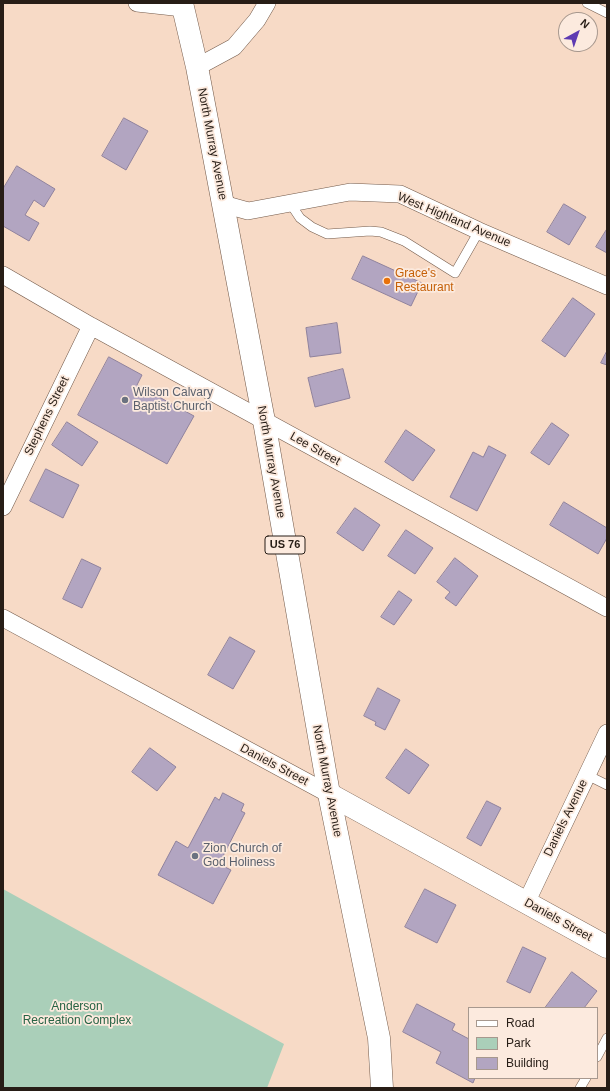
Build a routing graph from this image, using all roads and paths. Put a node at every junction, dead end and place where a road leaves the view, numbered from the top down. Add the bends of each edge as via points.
1 (138, 3) edge
2 (267, 3) edge
3 (587, 3) edge
4 (182, 5) edge
5 (607, 13) edge
6 (197, 67) junction
7 (290, 203) junction
8 (223, 204) junction
9 (479, 231) junction
10 (3, 275) edge
11 (607, 286) edge
12 (91, 326) junction
13 (264, 421) junction
14 (3, 507) edge
15 (607, 608) edge
16 (3, 618) edge
17 (607, 733) edge
18 (587, 775) junction
19 (607, 785) edge
20 (329, 794) junction
21 (526, 903) junction
22 (607, 948) edge
23 (607, 1038) edge
24 (598, 1055) edge
25 (585, 1079) edge
26 (382, 1088) edge
27 (580, 1088) edge

1 - 4 street
2 - 6 street via 257,20 234,47
3 - 5 lane
4 - 6 main road, North Murray Avenue / US 76
6 - 8 main road, North Murray Avenue / US 76
7 - 8 street, West Highland Avenue via 248,211
7 - 9 street, West Highland Avenue via 350,192 400,194
7 - 9 lane via 300,218 327,234 381,232 404,241 455,273
8 - 13 main road, North Murray Avenue / US 76
9 - 11 street, West Highland Avenue
10 - 12 street, Lee Street
12 - 13 street, Lee Street
12 - 14 street, Stephens Street
13 - 15 street, Lee Street
13 - 20 main road, North Murray Avenue / US 76
16 - 20 street, Daniels Street
17 - 18 street, Daniels Avenue
18 - 19 lane
18 - 21 street, Daniels Avenue
20 - 21 main road, Daniels Street
20 - 26 main road, North Murray Avenue / US 76 via 379,1038
21 - 22 main road, Daniels Street
23 - 24 lane
25 - 27 lane

